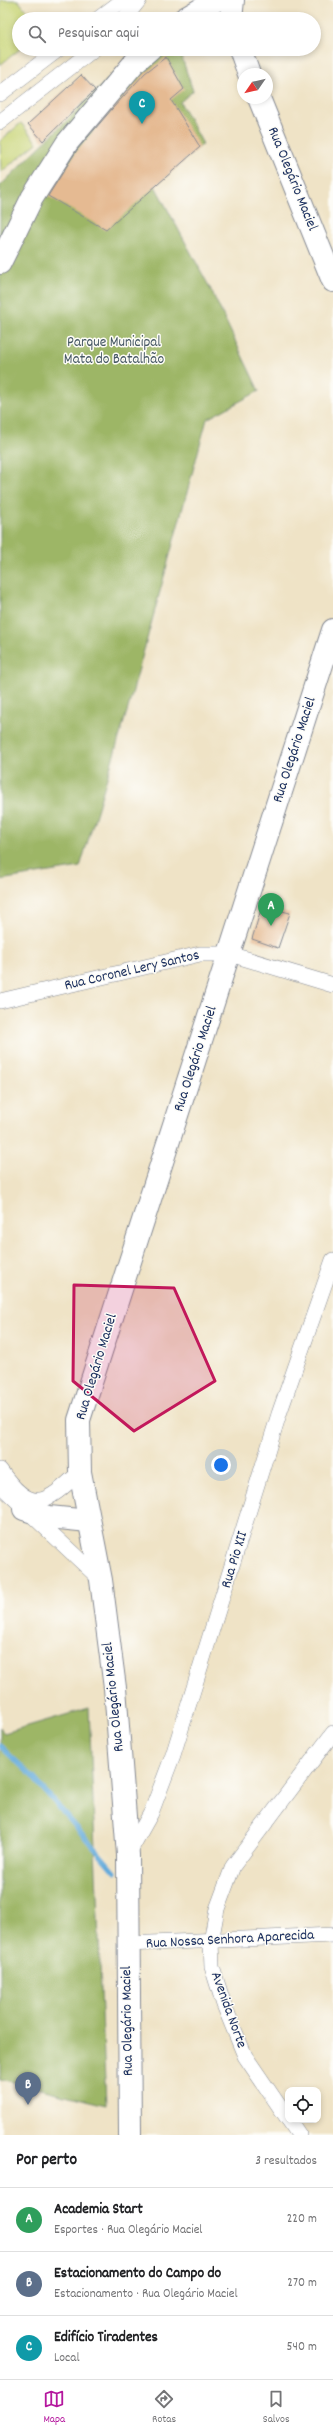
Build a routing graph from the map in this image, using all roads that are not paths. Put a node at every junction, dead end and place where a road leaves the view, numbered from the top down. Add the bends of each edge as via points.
1 (123, 0) edge
2 (139, 0) edge
3 (217, 0) edge
4 (233, 0) edge
5 (107, 12) edge
6 (130, 12) edge
7 (196, 12) edge
8 (232, 12) edge
9 (51, 56) edge
10 (85, 56) edge
11 (142, 56) edge
12 (243, 56) edge
13 (248, 68) edge
14 (0, 94) edge
15 (261, 104) edge
16 (0, 122) edge
17 (0, 263) edge
18 (333, 281) edge
19 (333, 630) edge
20 (230, 954) junction
21 (333, 985) edge
22 (0, 1001) edge
23 (333, 1260) edge
24 (0, 1470) edge
25 (80, 1472) junction
26 (0, 1485) edge
27 (20, 1499) junction
28 (89, 1521) junction
29 (101, 1580) junction
30 (333, 1733) edge
31 (128, 1855) junction
32 (333, 1935) edge
33 (211, 1942) junction
34 (127, 1944) junction
35 (285, 2116) edge
36 (290, 2123) edge
37 (130, 2135) edge
38 (299, 2135) edge

1 - 5 street
2 - 6 street
3 - 7 street
4 - 8 street
9 - 14 street
10 - 16 street
11 - 17 street via 67,142 32,198
12 - 13 street
15 - 18 street, Rua Olegário Maciel
19 - 20 street, Rua Olegário Maciel
20 - 21 street, Rua Coronel Lery Santos
20 - 22 street, Rua Coronel Lery Santos via 200,954
20 - 25 street, Rua Olegário Maciel via 81,1407 78,1420
23 - 31 street, Rua Pio XII via 279,1414 173,1755 151,1813
24 - 27 street
25 - 27 street via 49,1498 36,1501
25 - 28 street, Rua Olegário Maciel
26 - 27 street
27 - 28 street via 49,1517
27 - 29 street
28 - 29 street, Rua Olegário Maciel
29 - 31 street, Rua Olegário Maciel via 115,1688
30 - 33 street, Avenida Norte via 233,1866 217,1908
31 - 34 street, Rua Olegário Maciel
32 - 33 street, Rua Nossa Senhora Aparecida
33 - 34 street, Rua Nossa Senhora Aparecida
33 - 35 street, Avenida Norte via 214,1975 245,2056
34 - 37 street, Rua Olegário Maciel
36 - 38 street, Avenida Norte

